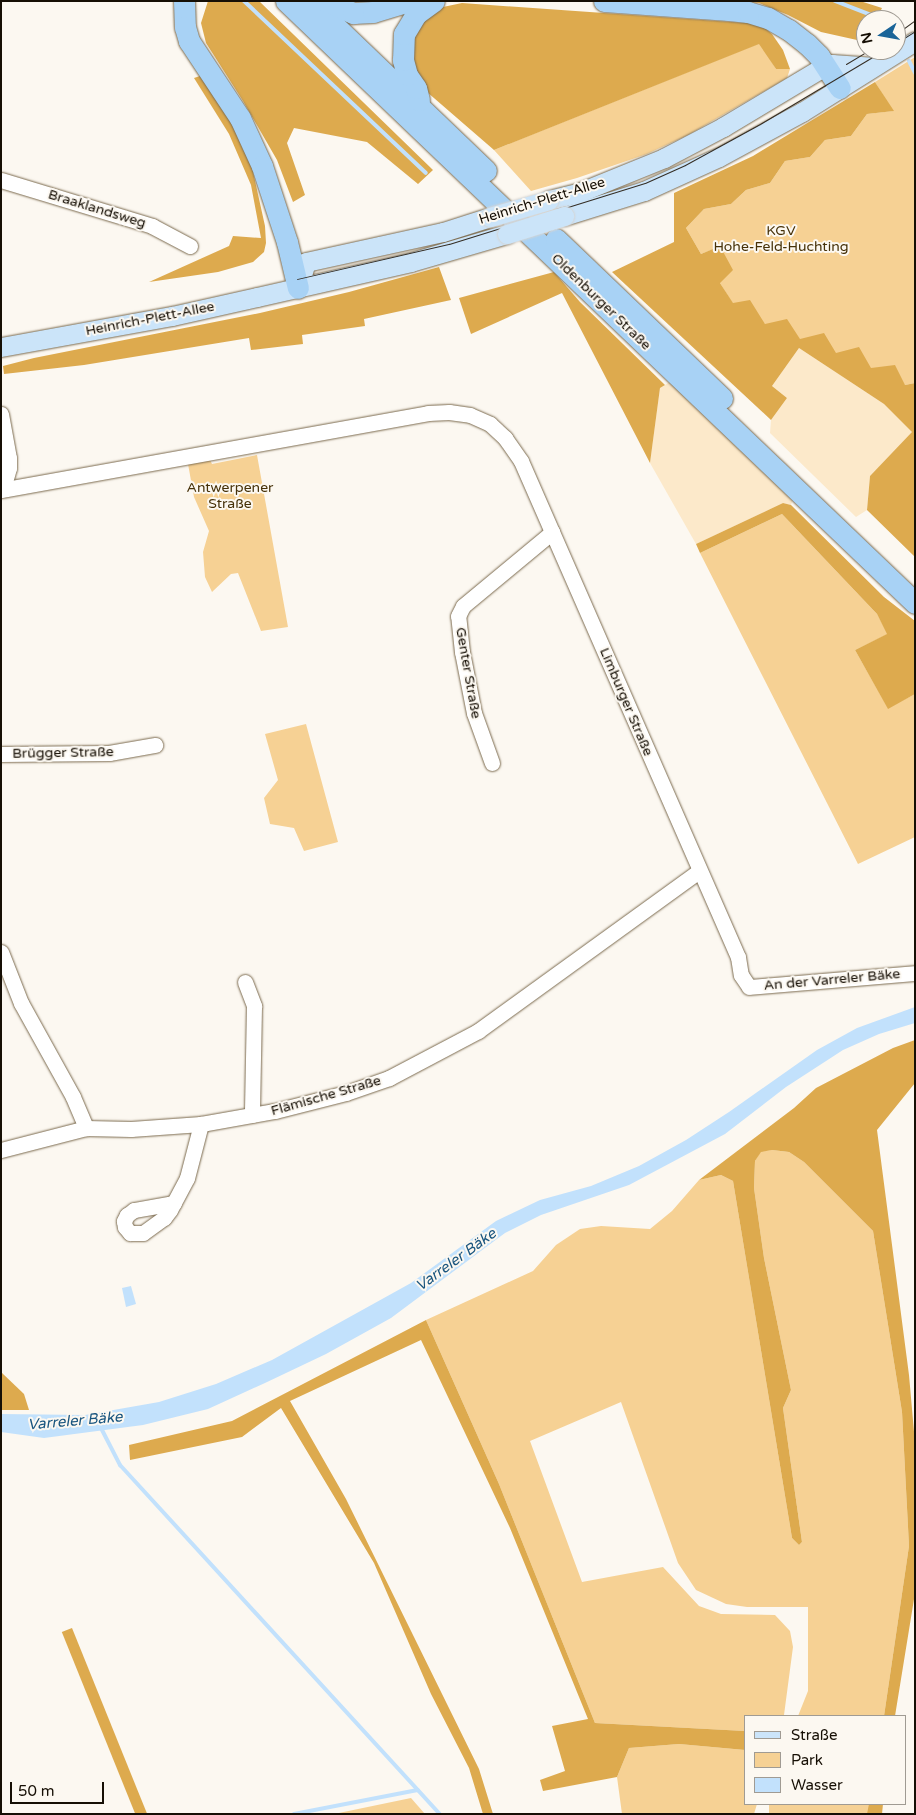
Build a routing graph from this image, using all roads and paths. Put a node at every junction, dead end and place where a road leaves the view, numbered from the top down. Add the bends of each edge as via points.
1 (184, 1) edge
2 (200, 1) edge
3 (274, 1) edge
4 (286, 1) edge
5 (309, 1) edge
6 (326, 1) edge
7 (408, 1) edge
8 (434, 1) edge
9 (604, 1) edge
10 (316, 30) junction
11 (915, 40) edge
12 (194, 49) junction
13 (825, 66) junction
14 (871, 67) junction
15 (840, 88) junction
16 (420, 108) junction
17 (1, 180) edge
18 (190, 246) dead end
19 (298, 288) junction
20 (1, 347) edge
21 (1, 414) edge
22 (2, 490) edge
23 (552, 532) junction
24 (915, 584) edge
25 (915, 603) edge
26 (155, 745) dead end
27 (1, 754) edge
28 (492, 764) dead end
29 (699, 871) junction
30 (1, 952) edge
31 (915, 973) edge
32 (245, 982) dead end
33 (748, 987) joint
34 (252, 1115) junction
35 (201, 1124) junction
36 (86, 1128) junction
37 (1, 1150) edge
38 (174, 1203) dead end

1 - 12 highway via 185,27
2 - 12 highway via 194,21
3 - 10 highway
4 - 10 highway, Oldenburger Straße
5 - 16 highway, Oldenburger Straße
6 - 7 highway via 353,13 382,10
8 - 16 highway via 416,14 404,34 403,60 407,75 416,88
9 - 13 highway via 748,12 768,18 789,30 807,44
10 - 25 highway, Oldenburger Straße
11 - 14 main road, Heinrich-Plett-Allee
12 - 19 highway via 233,106 254,148
13 - 14 main road, Heinrich-Plett-Allee
13 - 15 highway
13 - 19 main road, Heinrich-Plett-Allee, bridge via 664,158 578,193 443,232 306,262
14 - 15 main road, Heinrich-Plett-Allee
15 - 19 main road, Heinrich-Plett-Allee, bridge via 744,144 617,201 411,262
16 - 24 highway, Oldenburger Straße
17 - 18 street, Braaklandsweg via 152,226
19 - 20 main road, Heinrich-Plett-Allee via 172,316
21 - 22 street via 9,458
22 - 23 street, Limburger Straße via 428,413 449,412 470,415 490,424 505,438 521,461
23 - 28 street, Genter Straße via 464,606 458,616 474,713
23 - 29 street, Limburger Straße
26 - 27 street, Brügger Straße via 109,754
29 - 33 street, Limburger Straße
29 - 34 street, Flämische Straße via 478,1031 389,1078 346,1093
30 - 36 street via 21,1003 73,1097
31 - 33 street, An der Varreler Bäke
32 - 34 street via 254,1006
34 - 35 street, Flämische Straße
35 - 36 street, Flämische Straße via 132,1129
35 - 38 street via 187,1178
36 - 37 street, Flämische Straße

